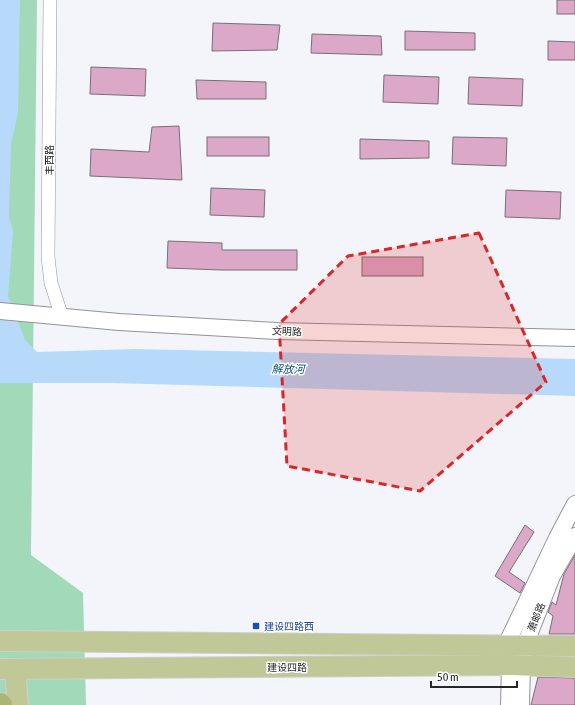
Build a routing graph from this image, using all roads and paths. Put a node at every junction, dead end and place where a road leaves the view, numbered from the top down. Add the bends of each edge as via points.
1 (50, 0) edge
2 (0, 311) edge
3 (62, 317) junction
4 (575, 338) edge
5 (575, 504) edge
6 (575, 536) edge
7 (0, 642) edge
8 (515, 645) junction
9 (575, 646) edge
10 (516, 665) junction
11 (575, 667) edge
12 (8, 669) edge
13 (18, 705) edge
14 (509, 705) edge
15 (521, 705) edge

1 - 3 street, 丰西路 via 48,256 51,283
2 - 3 street, 文明路
3 - 4 street, 文明路 via 277,331
5 - 8 street via 557,538
6 - 8 street, 萧邮路
7 - 8 main road
8 - 9 main road
8 - 10 street
10 - 11 main road, 建设四路
10 - 12 main road, 建设四路
10 - 14 street
10 - 15 street
12 - 13 main road

